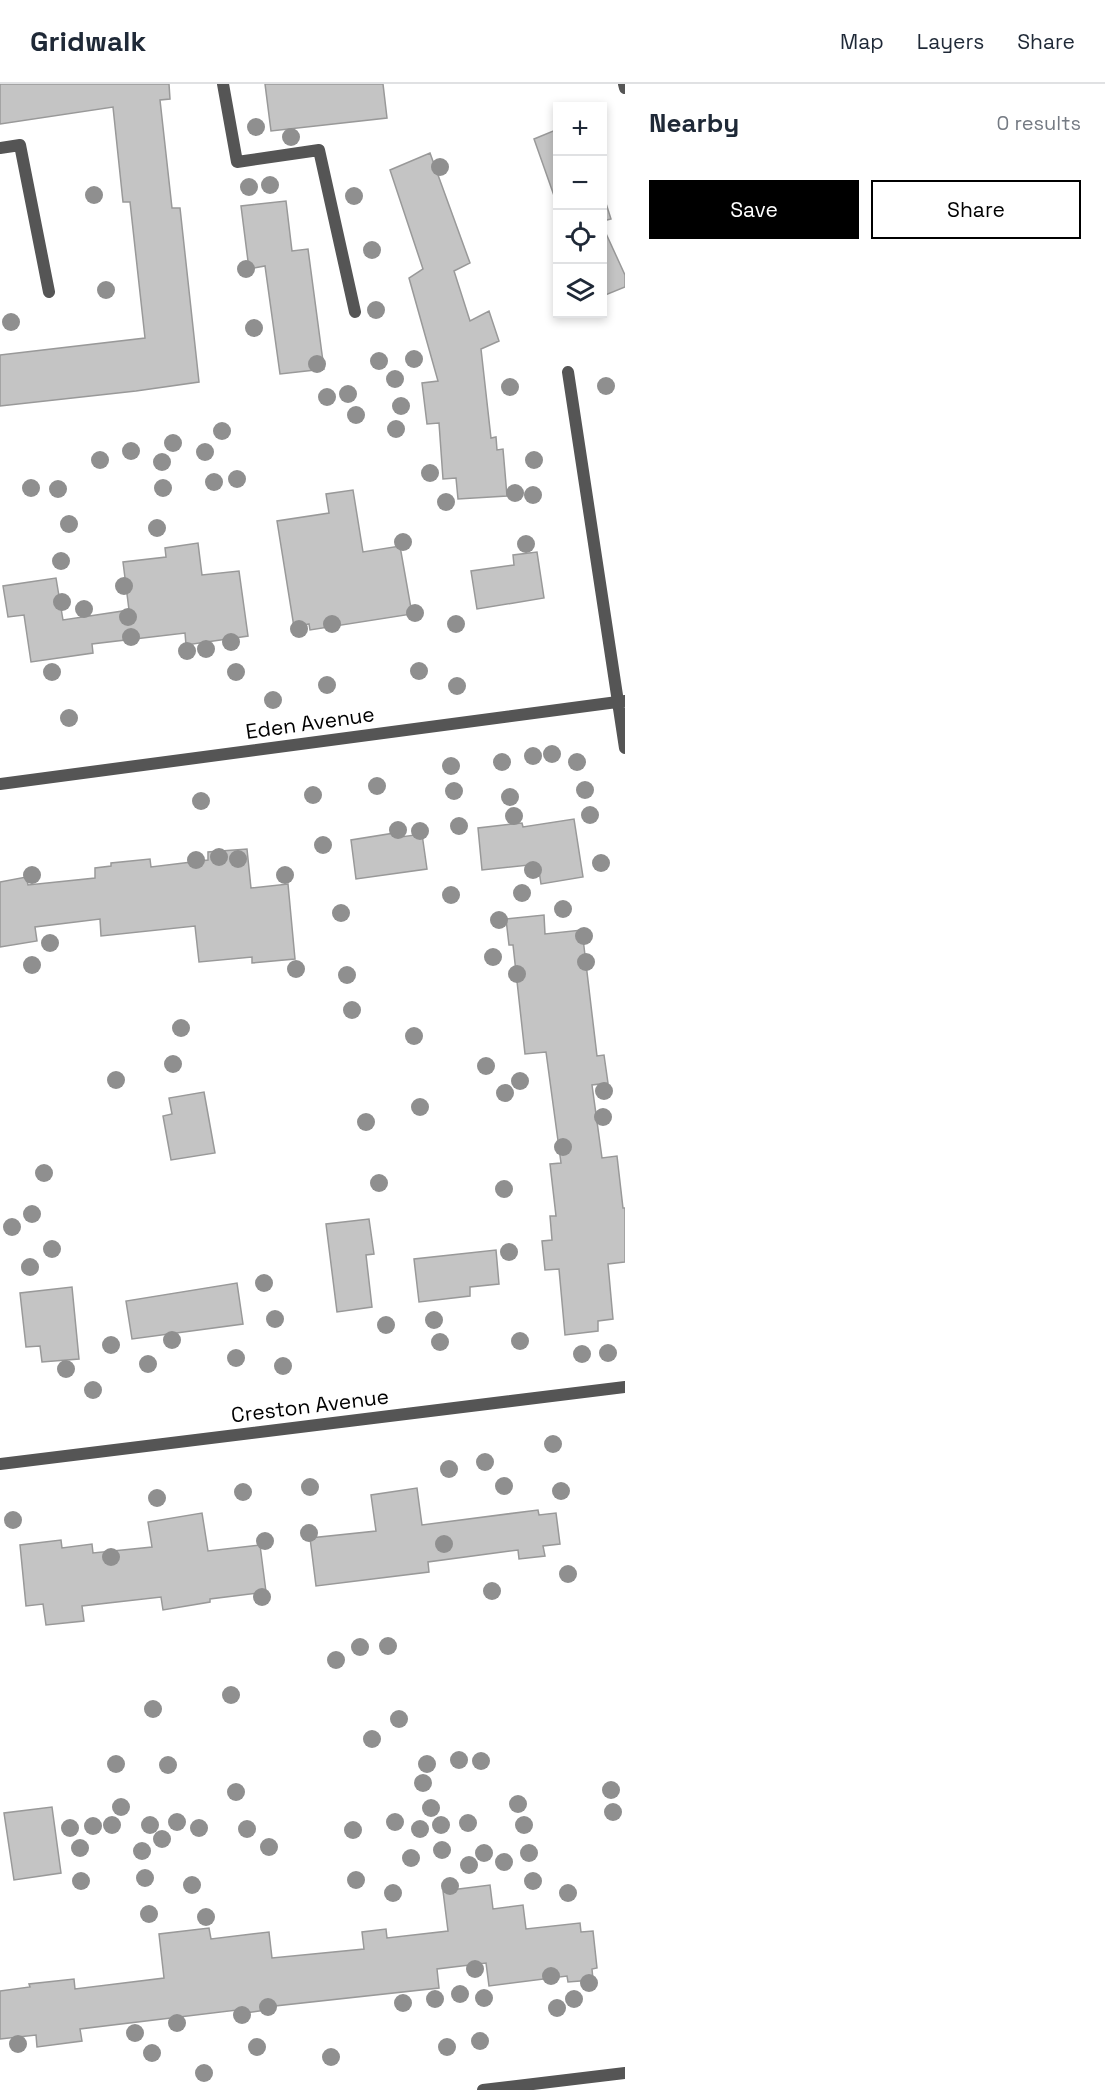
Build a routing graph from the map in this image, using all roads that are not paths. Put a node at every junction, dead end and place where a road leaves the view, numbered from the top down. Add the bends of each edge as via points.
1 (223, 84) edge
2 (0, 148) edge
3 (49, 292) dead end
4 (355, 312) dead end
5 (568, 372) dead end
6 (621, 701) edge
7 (625, 748) edge
8 (0, 784) edge
9 (625, 1387) edge
10 (0, 1464) edge
11 (625, 2073) edge
12 (483, 2090) edge

1 - 4 street via 237,162 319,150
2 - 3 street via 20,145
5 - 6 street
6 - 7 street
6 - 8 street, Eden Avenue
9 - 10 street, Creston Avenue
11 - 12 street

